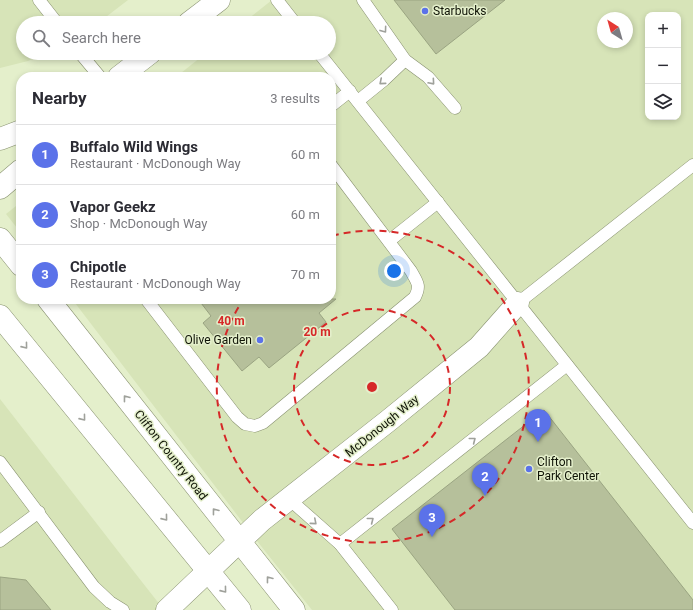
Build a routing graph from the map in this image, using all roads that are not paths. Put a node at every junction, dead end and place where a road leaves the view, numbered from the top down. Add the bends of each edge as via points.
1 (39, 0) edge
2 (219, 0) edge
3 (277, 0) edge
4 (362, 0) edge
5 (52, 16) edge
6 (198, 16) edge
7 (290, 16) edge
8 (86, 60) edge
9 (141, 60) edge
10 (325, 60) edge
11 (405, 60) junction
12 (96, 72) edge
13 (125, 72) edge
14 (334, 72) edge
15 (336, 74) edge
16 (350, 92) junction
17 (336, 102) edge
18 (358, 102) junction
19 (454, 108) dead end
20 (16, 133) edge
21 (0, 139) edge
22 (693, 165) edge
23 (336, 172) edge
24 (16, 174) edge
25 (0, 188) edge
26 (438, 202) junction
27 (0, 239) edge
28 (388, 241) junction
29 (16, 259) edge
30 (518, 303) junction
31 (52, 304) edge
32 (150, 304) edge
33 (0, 316) edge
34 (567, 365) junction
35 (0, 462) edge
36 (289, 499) junction
37 (39, 512) junction
38 (693, 523) edge
39 (0, 541) edge
40 (240, 542) junction
41 (340, 544) junction
42 (208, 571) junction
43 (123, 610) edge
44 (167, 610) edge
45 (240, 610) edge
46 (294, 610) edge
47 (392, 610) edge

1 - 5 lane
2 - 6 street
3 - 7 lane
4 -> 11 lane
8 - 12 lane
9 - 13 street
10 - 14 lane
11 -> 18 lane
11 -> 19 lane via 428,77
15 - 16 lane
16 - 17 lane
16 - 18 lane
18 - 26 lane
20 - 21 street
22 - 30 lane
23 - 28 lane
24 - 25 street
26 - 28 lane
26 - 30 lane
27 - 29 street
28 - 32 lane via 417,282 419,290 415,297 263,423 255,426 245,424 237,417
30 - 34 lane
30 - 36 street, McDonough Way via 479,347
40 -> 31 street, Clifton Country Road
33 -> 42 street
34 - 38 lane
41 -> 34 lane
35 - 37 lane
36 - 40 street, McDonough Way via 262,520
36 -> 41 lane
37 - 39 lane
37 - 43 lane via 94,587
40 - 42 street, McDonough Way
46 -> 40 street, Clifton Country Road
41 - 47 lane
42 - 44 street, McDonough Way
42 -> 45 street

